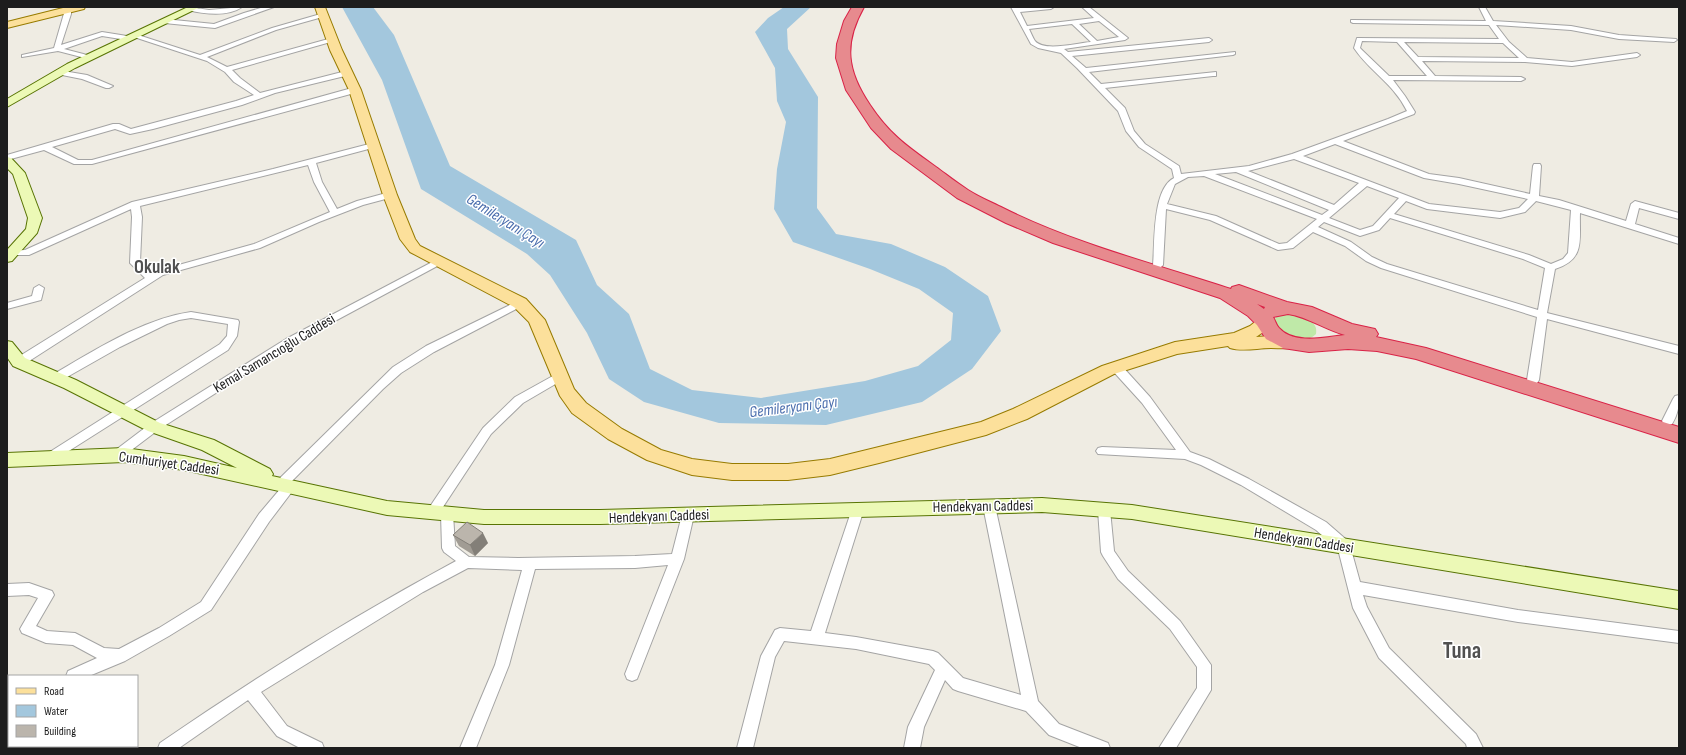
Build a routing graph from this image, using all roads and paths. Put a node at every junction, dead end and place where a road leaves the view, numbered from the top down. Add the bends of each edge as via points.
1 (80, 7) edge
2 (239, 7) edge
3 (271, 7) edge
4 (858, 7) edge
5 (866, 7) edge
6 (1051, 7) edge
7 (1085, 7) edge
8 (1482, 7) edge
9 (192, 8) edge
10 (1015, 9) edge
11 (68, 10) junction
12 (322, 11) edge
13 (1100, 19) junction
14 (164, 21) junction
15 (1353, 21) dead end
16 (1074, 22) junction
17 (1490, 22) junction
18 (7, 25) edge
19 (1025, 28) junction
20 (130, 37) junction
21 (1398, 39) junction
22 (332, 40) junction
23 (1209, 40) dead end
24 (1674, 40) dead end
25 (1504, 41) junction
26 (1096, 43) junction
27 (1052, 48) junction
28 (59, 49) junction
29 (1160, 53) junction
30 (1233, 53) dead end
31 (1068, 54) junction
32 (1636, 55) dead end
33 (24, 56) dead end
34 (89, 57) junction
35 (201, 57) junction
36 (1416, 59) junction
37 (1525, 60) junction
38 (226, 69) junction
39 (1084, 70) junction
40 (60, 72) junction
41 (346, 73) junction
42 (1214, 74) dead end
43 (1188, 76) junction
44 (1387, 78) junction
45 (1434, 78) junction
46 (1521, 79) dead end
47 (109, 86) dead end
48 (1099, 86) junction
49 (355, 90) junction
50 (259, 95) junction
51 (7, 104) edge
52 (1335, 141) junction
53 (373, 145) junction
54 (44, 147) junction
55 (1295, 156) junction
56 (7, 159) edge
57 (312, 161) junction
58 (1537, 166) dead end
59 (1237, 170) junction
60 (1205, 173) junction
61 (1178, 179) junction
62 (1365, 183) junction
63 (390, 195) junction
64 (1404, 198) junction
65 (1534, 198) junction
66 (135, 204) junction
67 (1162, 205) junction
68 (1576, 208) junction
69 (1335, 209) junction
70 (335, 213) junction
71 (1388, 215) junction
72 (1679, 216) edge
73 (1324, 218) junction
74 (1630, 226) junction
75 (1312, 228) junction
76 (1360, 233) junction
77 (1679, 241) edge
78 (1348, 244) junction
79 (9, 255) edge
80 (438, 262) junction
81 (1158, 265) junction
82 (1550, 267) junction
83 (151, 279) junction
84 (39, 288) dead end
85 (520, 303) junction
86 (7, 306) edge
87 (1285, 308) junction
88 (1542, 315) junction
89 (1313, 316) junction
90 (1266, 322) junction
91 (1290, 343) junction
92 (1317, 343) junction
93 (1679, 350) edge
94 (12, 356) edge
95 (1137, 360) junction
96 (1116, 367) junction
97 (560, 376) junction
98 (56, 378) junction
99 (1533, 380) junction
100 (1679, 399) edge
101 (123, 412) junction
102 (154, 427) junction
103 (1675, 427) edge
104 (1102, 451) dead end
105 (117, 455) junction
106 (1186, 455) junction
107 (49, 458) junction
108 (7, 460) edge
109 (286, 485) junction
110 (989, 506) junction
111 (858, 509) junction
112 (1104, 510) junction
113 (440, 513) junction
114 (688, 515) junction
115 (1344, 546) junction
116 (677, 558) junction
117 (466, 562) junction
118 (530, 564) junction
119 (1354, 588) junction
120 (7, 590) edge
121 (1679, 600) edge
122 (1679, 637) edge
123 (816, 638) junction
124 (120, 656) junction
125 (943, 668) junction
126 (632, 674) dead end
127 (75, 675) edge
128 (250, 690) junction
129 (1030, 705) junction
130 (166, 748) edge
131 (316, 748) edge
132 (468, 748) edge
133 (745, 748) edge
134 (912, 748) edge
135 (1102, 748) edge
136 (1167, 748) edge
137 (1475, 748) edge

1 - 11 main road
2 - 9 street via 209,13
3 - 14 street via 215,26
4 - 90 highway via 844,44 844,58 853,90 876,125 896,146 963,194 1012,219 1059,240 1227,294
5 - 81 highway via 855,32 853,52 858,77 864,93 878,114 910,147 967,188 1008,208 1063,233
6 - 10 street
7 - 13 street
8 - 17 street
9 - 14 main road
10 - 19 street
11 - 18 main road
11 - 28 street via 57,48
12 - 22 main road
12 - 35 street
13 - 16 street
13 - 26 street via 1125,38
14 - 20 main road
15 - 17 street
16 - 19 street
16 - 26 street
17 - 24 street via 1571,28 1619,37
17 - 25 street
19 - 27 street via 1033,43 1040,47
20 - 28 street via 102,34
20 - 34 main road
20 - 35 street
21 - 25 street
21 - 36 street
21 - 44 street via 1359,39 1357,48 1361,55
22 - 38 street
22 - 41 main road
23 - 29 street
25 - 37 street
26 - 27 street
27 - 31 street
28 - 33 street
28 - 34 street
29 - 30 street
29 - 31 street
29 - 39 street
29 - 43 street
31 - 39 street
32 - 37 street via 1580,64
34 - 40 main road
35 - 38 street
36 - 37 street
36 - 45 street
38 - 50 street
39 - 48 street
40 - 47 street
40 - 51 main road
41 - 49 main road
41 - 50 street
42 - 43 street
43 - 48 street
44 - 45 street
44 - 52 street via 1408,104 1411,112
45 - 46 street
48 - 61 street via 1122,110 1124,120 1138,144 1176,168
49 - 53 main road
49 - 54 street via 92,162 77,162
50 - 54 street via 153,127 130,132 116,126
52 - 55 street
52 - 65 street via 1428,176
53 - 57 street
53 - 63 main road
54 - 56 street
55 - 59 street
55 - 62 street
56 - 79 main road via 19,173 35,218 32,230
57 - 66 street
57 - 70 street via 318,182
58 - 65 street
59 - 60 street
59 - 69 street
60 - 61 street via 1186,175
60 - 73 street
61 - 67 street via 1171,183
62 - 64 street
62 - 69 street
63 - 70 street
63 - 80 main road via 408,239 415,249
64 - 65 street via 1427,206 1500,215 1522,210
64 - 71 street
65 - 68 street
66 - 79 street via 26,252
66 - 83 street via 135,263
67 - 75 street via 1213,218 1278,247 1290,246
67 - 81 street
68 - 74 street
68 - 82 street via 1573,254 1562,264
69 - 73 street
70 - 83 street via 257,246 160,273
71 - 76 street via 1376,228
71 - 82 street
72 - 74 street via 1635,204
73 - 75 street
73 - 76 street
74 - 77 street
75 - 78 street
76 - 78 street
78 - 88 street via 1384,266
80 - 85 main road
80 - 102 street, Kemal Samancıoğlu Caddesi via 290,341
81 - 87 highway
82 - 88 street
83 - 94 street
84 - 86 street via 37,298
85 - 97 main road via 537,320
85 - 109 street via 430,349 397,370
87 - 89 highway
87 - 90 highway via 1270,312
88 - 93 street
88 - 99 street
89 - 92 highway via 1325,328 1326,334
89 - 99 highway via 1339,327 1426,347
90 - 91 highway via 1273,334
90 - 95 main road via 1256,330 1235,339 1175,348
91 - 92 highway
91 - 95 main road via 1243,343
92 - 103 highway via 1377,344 1419,353
94 - 98 main road
95 - 96 main road
96 - 97 main road via 986,428 830,467 788,472 732,472 692,467 654,455 615,434 579,408 566,391
96 - 106 street via 1146,400
97 - 113 street via 519,400 487,431
98 - 101 main road
98 - 101 street via 116,344 178,317 191,315 234,322 232,336 224,347
99 - 103 highway
100 - 103 street
101 - 102 main road
101 - 107 street
102 - 105 street, Kemal Samancıoğlu Caddesi
102 - 109 main road via 208,445
104 - 106 street
105 - 107 main road, Cumhuriyet Caddesi
105 - 109 main road, Cumhuriyet Caddesi via 184,463
106 - 115 street via 1239,478 1300,513 1321,526
107 - 108 main road, Cumhuriyet Caddesi
109 - 113 main road, Hendekyanı Caddesi via 387,508
109 - 124 street via 206,606
110 - 111 main road, Hendekyanı Caddesi
110 - 112 main road, Hendekyanı Caddesi via 1042,505
110 - 129 street
111 - 114 main road, Hendekyanı Caddesi
111 - 123 street
112 - 115 main road, Hendekyanı Caddesi via 1132,512
112 - 136 street via 1108,552 1123,575 1175,625 1204,665 1204,690
113 - 114 main road, Hendekyanı Caddesi via 484,517
113 - 117 street via 449,548
114 - 116 street
115 - 119 street
115 - 121 main road, Hendekyanı Caddesi
116 - 118 street via 636,562
116 - 126 street
117 - 118 street
117 - 128 street via 411,592
118 - 132 street via 502,665
119 - 122 street via 1518,616
119 - 137 street via 1360,608 1384,653 1471,738
120 - 124 street via 29,589 47,595 27,629 46,637 75,639 102,654
123 - 125 street via 933,658
123 - 133 street via 780,634 768,656
124 - 127 street
125 - 129 street via 958,684
125 - 134 street via 916,727
128 - 130 street
128 - 131 street via 282,731
129 - 135 street via 1054,730

